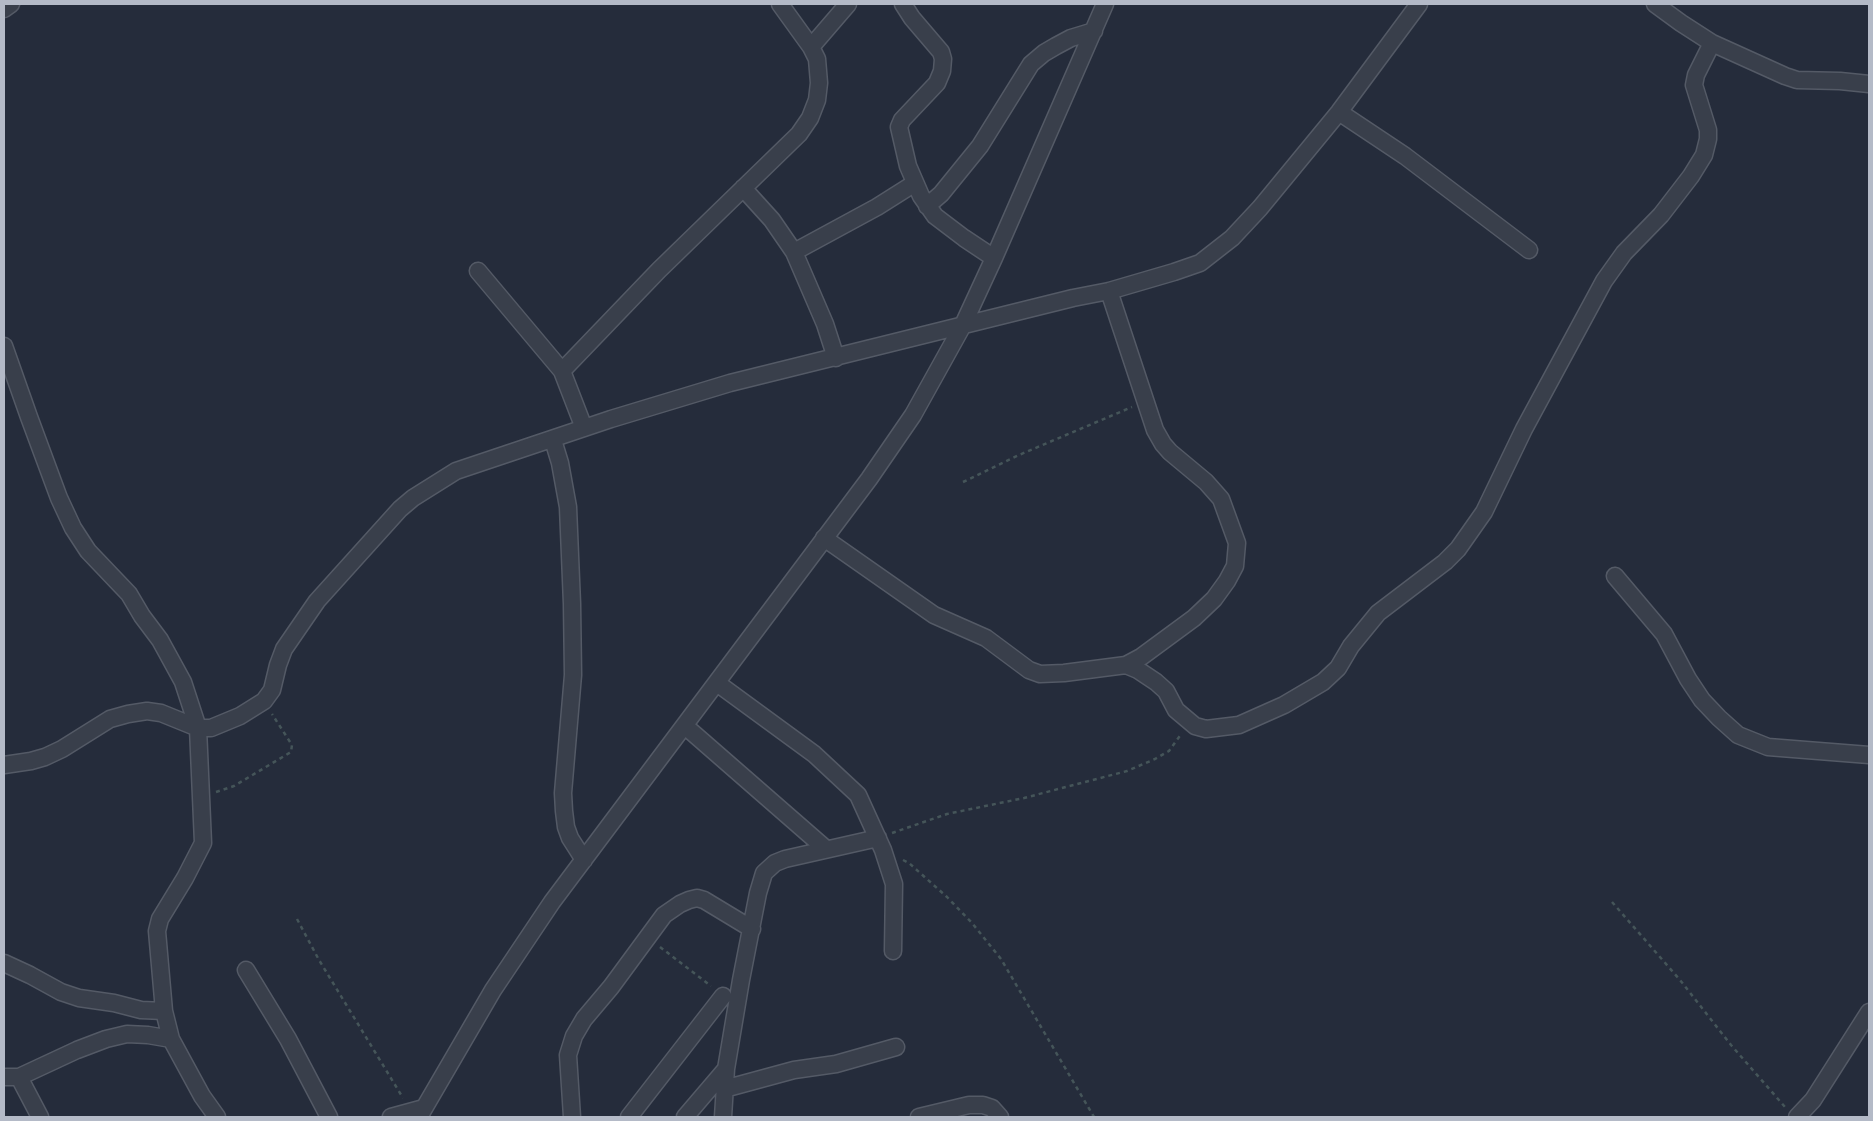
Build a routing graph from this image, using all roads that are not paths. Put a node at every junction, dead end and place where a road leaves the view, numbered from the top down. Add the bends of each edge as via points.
1 (11, 4) edge
2 (780, 4) edge
3 (848, 4) edge
4 (903, 4) edge
5 (1106, 4) edge
6 (1419, 4) edge
7 (1655, 4) edge
8 (4, 9) edge
9 (1094, 31) junction
10 (1712, 43) junction
11 (811, 47) junction
12 (1869, 84) edge
13 (1339, 112) junction
14 (915, 183) junction
15 (743, 188) junction
16 (927, 206) junction
17 (1529, 250) dead end
18 (794, 252) junction
19 (994, 258) junction
20 (478, 271) dead end
21 (1109, 291) junction
22 (963, 325) junction
23 (4, 346) edge
24 (836, 358) junction
25 (562, 370) junction
26 (584, 428) junction
27 (553, 440) junction
28 (824, 538) junction
29 (1615, 576) dead end
30 (1126, 665) junction
31 (717, 684) junction
32 (685, 726) junction
33 (198, 728) junction
34 (1869, 755) edge
35 (4, 765) edge
36 (880, 844) junction
37 (826, 849) junction
38 (584, 860) junction
39 (752, 929) junction
40 (893, 951) dead end
41 (4, 963) edge
42 (246, 970) dead end
43 (723, 996) road end
44 (164, 1011) junction
45 (1869, 1012) edge
46 (171, 1039) junction
47 (896, 1047) dead end
48 (726, 1069) junction
49 (12, 1077) edge
50 (724, 1090) junction
51 (417, 1112) edge
52 (1792, 1114) edge
53 (40, 1117) edge
54 (218, 1117) edge
55 (329, 1117) edge
56 (391, 1117) edge
57 (572, 1117) edge
58 (629, 1117) edge
59 (685, 1117) edge
60 (723, 1117) edge
61 (919, 1117) edge
62 (1000, 1117) edge

1 - 8 street
2 - 11 street
3 - 11 street
4 - 14 street via 943,59 937,83 899,127
5 - 9 street
6 - 13 street
7 - 10 street
9 - 16 street via 1071,38 1031,64 980,146 946,189
9 - 19 street
10 - 12 street via 1798,80
10 - 30 street via 1694,85 1708,130 1704,155 1661,215 1624,253 1604,281 1524,429 1484,512 1446,562 1378,613 1338,668 1323,682 1284,705 1239,725 1206,729 1195,726 1176,710 1166,691 1156,682
11 - 15 street via 817,59 819,83 810,118 799,134
13 - 17 street via 1405,156
13 - 21 street via 1260,208 1219,250 1174,272
14 - 16 street
14 - 18 street
15 - 18 street via 772,220
15 - 25 street
16 - 19 street via 946,225
18 - 24 street via 822,315
19 - 22 street
20 - 25 street
21 - 22 street
21 - 30 street via 1155,430 1177,459 1221,499 1237,544 1236,566 1214,599 1194,618
22 - 24 street
22 - 28 street via 912,415
23 - 33 street via 72,528 88,551 129,594 160,640 183,682
24 - 26 street via 730,383
25 - 26 street
26 - 27 street
27 - 33 street via 456,471 406,504 317,601 284,648 272,690 264,701 222,725
27 - 38 street via 568,507 572,595 572,675 564,811 570,838
28 - 30 street via 934,615 986,638 1028,670 1052,674
28 - 31 street
29 - 34 street via 1664,634 1702,700 1738,735 1768,748
31 - 32 street
31 - 36 street via 814,754 844,780 858,796
32 - 37 street
32 - 38 street
33 - 35 street via 161,713 128,714 110,720 45,757
33 - 44 street via 203,843 160,919 157,931
36 - 37 street
36 - 40 street via 894,884
37 - 39 street via 785,859 768,868 758,893
38 - 51 street via 521,947
39 - 48 street
39 - 57 street via 716,905 697,898 680,904 664,916 584,1019 570,1046
41 - 44 street via 60,992 79,998
42 - 55 street
43 - 58 street
44 - 46 street
45 - 52 street via 1818,1092
46 - 49 street via 127,1034 106,1039
46 - 54 street via 202,1096
47 - 50 street
48 - 50 street
48 - 59 street
49 - 53 street
50 - 60 street
51 - 56 street
61 - 62 street via 969,1105 992,1108

